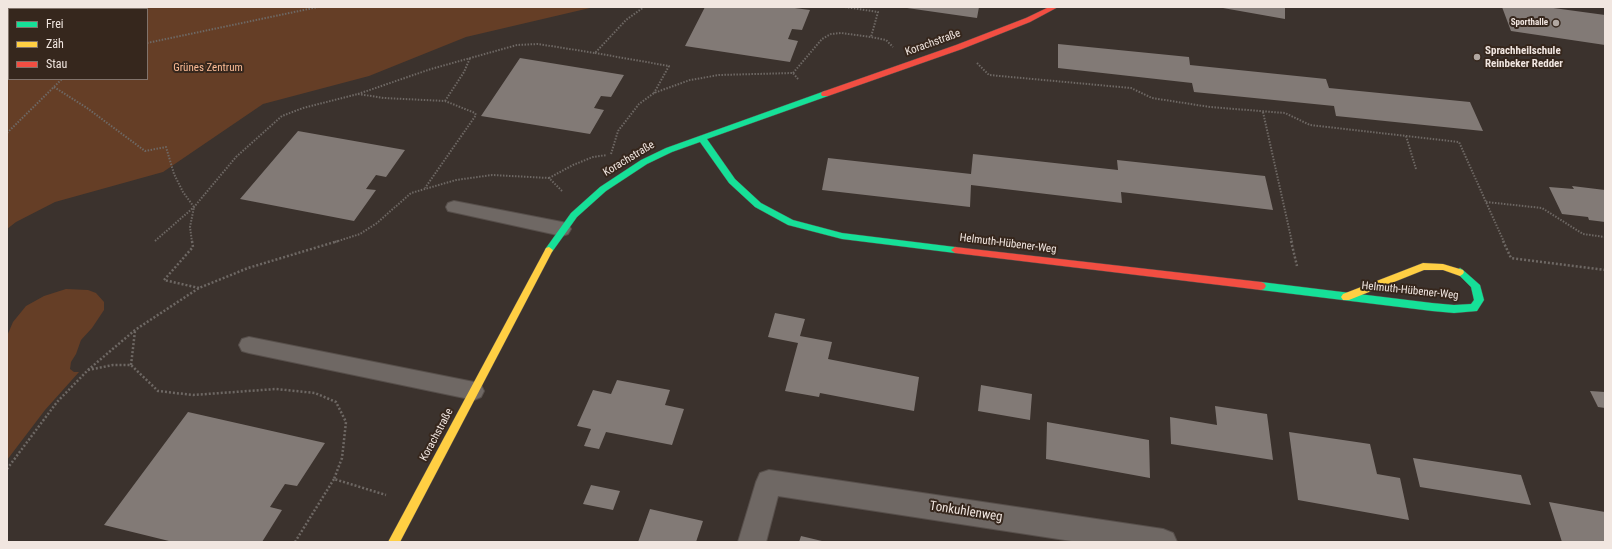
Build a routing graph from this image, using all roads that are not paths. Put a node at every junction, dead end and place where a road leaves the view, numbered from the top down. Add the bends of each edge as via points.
1 (1055, 7) edge
2 (702, 138) junction
3 (454, 207) dead end
4 (562, 229) junction
5 (1346, 297) junction
6 (249, 345) dead end
7 (474, 391) junction
8 (394, 542) edge
9 (752, 542) edge
10 (1163, 542) edge

1 - 2 street, Korachstraße via 959,46
2 - 4 street, Korachstraße via 644,162 616,180 585,204
2 - 5 street, Helmuth-Hübener-Weg via 732,181 758,204 791,223 842,236
3 - 4 lane
4 - 7 street, Korachstraße
5 - 5 street, Helmuth-Hübener-Weg via 1454,309 1474,308 1479,300 1475,285 1461,272 1443,267 1423,266
6 - 7 lane
7 - 8 street, Korachstraße
9 - 10 street, Tonkuhlenweg via 769,482

